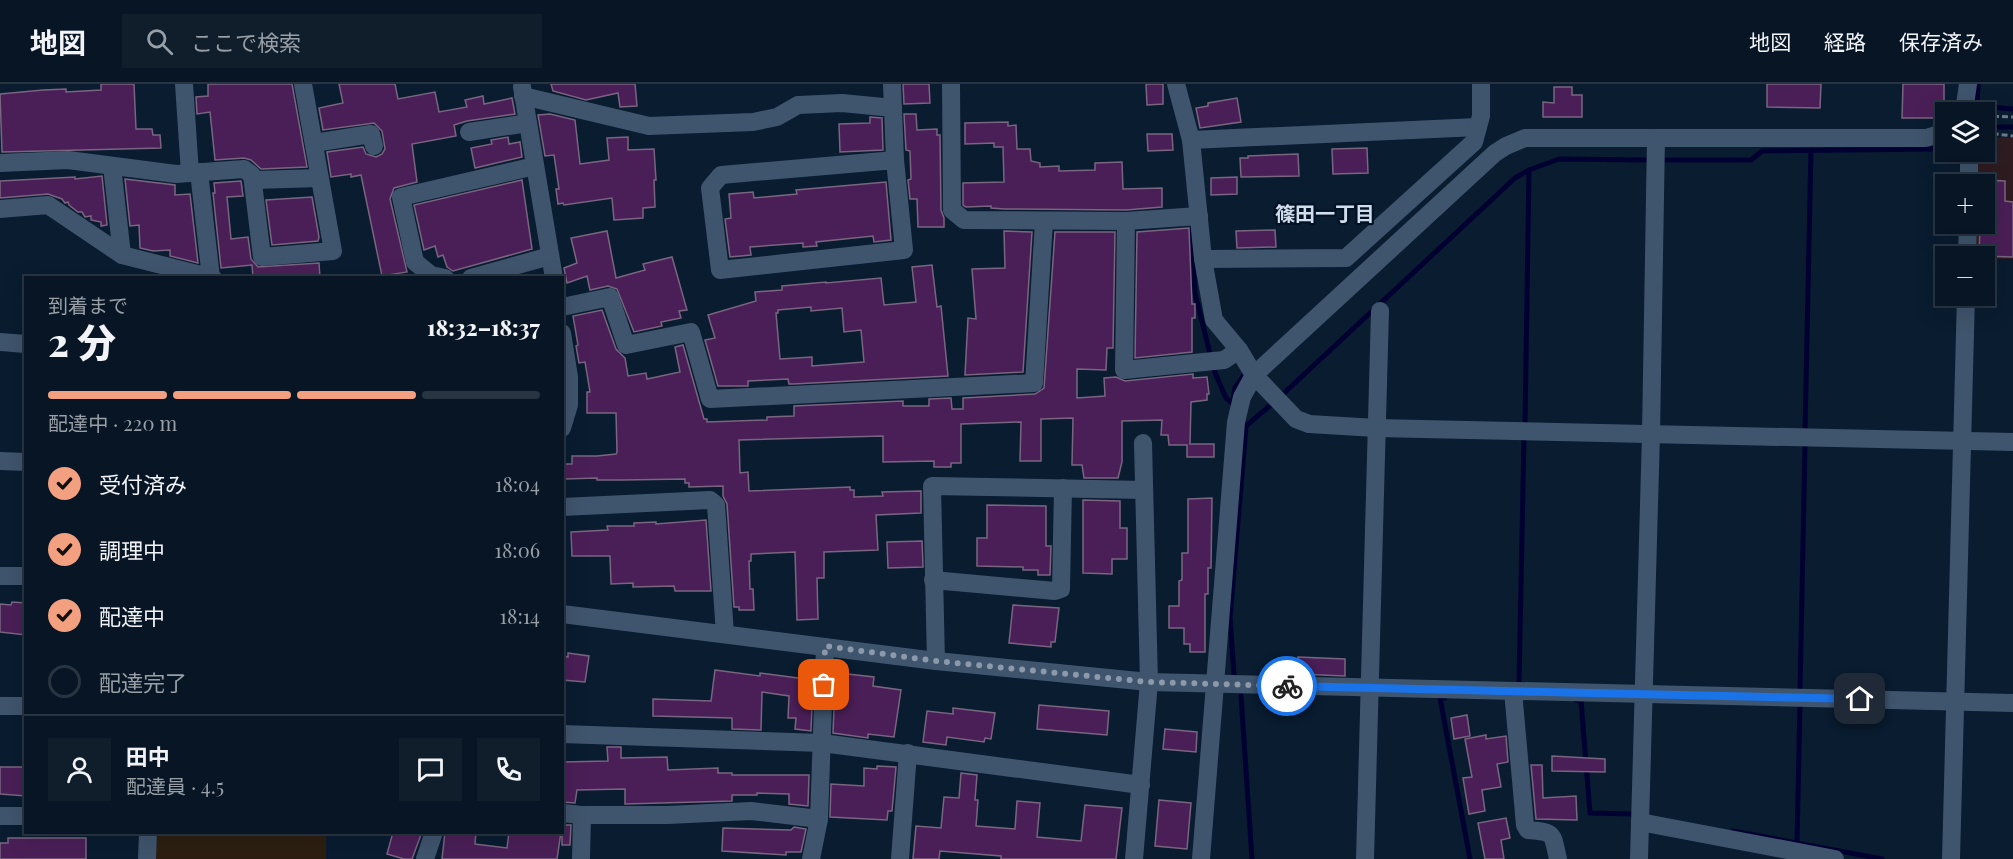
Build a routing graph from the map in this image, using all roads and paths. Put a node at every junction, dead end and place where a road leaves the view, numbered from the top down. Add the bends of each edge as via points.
1 (184, 84) edge
2 (303, 84) edge
3 (892, 84) edge
4 (951, 84) edge
5 (1176, 84) edge
6 (1480, 84) edge
7 (1968, 84) edge
8 (522, 90) edge
9 (1965, 102) edge
10 (893, 108) junction
11 (1995, 116) edge
12 (2013, 117) edge
13 (528, 123) junction
14 (1478, 127) junction
15 (469, 132) dead end
16 (1995, 134) edge
17 (1935, 135) edge
18 (2013, 135) edge
19 (1656, 138) junction
20 (1191, 140) junction
21 (314, 143) junction
22 (374, 146) dead end
23 (895, 160) junction
24 (0, 163) edge
25 (112, 166) junction
26 (535, 166) junction
27 (195, 173) junction
28 (320, 178) junction
29 (253, 180) junction
30 (0, 209) edge
31 (1199, 216) junction
32 (1044, 220) junction
33 (1126, 221) junction
34 (122, 255) junction
35 (550, 256) junction
36 (1203, 259) junction
37 (208, 276) edge
38 (212, 276) edge
39 (436, 276) edge
40 (478, 276) edge
41 (554, 276) edge
42 (1966, 306) edge
43 (564, 307) edge
44 (1380, 311) dead end
45 (0, 342) edge
46 (24, 344) edge
47 (564, 348) edge
48 (1239, 351) junction
49 (1254, 375) junction
50 (564, 421) edge
51 (1376, 428) junction
52 (1651, 434) junction
53 (1963, 441) junction
54 (2013, 442) edge
55 (1143, 443) dead end
56 (0, 461) edge
57 (24, 462) edge
58 (1063, 488) junction
59 (1144, 490) junction
60 (564, 507) edge
61 (0, 576) edge
62 (24, 576) edge
63 (933, 580) junction
64 (564, 614) edge
65 (725, 634) junction
66 (825, 646) junction
67 (936, 661) junction
68 (1149, 682) junction
69 (1215, 684) junction
70 (1369, 688) junction
71 (1514, 691) junction
72 (1645, 693) junction
73 (1955, 702) junction
74 (2013, 703) edge
75 (0, 706) edge
76 (24, 706) edge
77 (564, 734) edge
78 (822, 743) junction
79 (908, 753) junction
80 (1141, 785) junction
81 (564, 813) edge
82 (582, 815) junction
83 (0, 816) edge
84 (24, 816) edge
85 (819, 819) junction
86 (1640, 822) junction
87 (148, 834) edge
88 (433, 834) edge
89 (147, 859) edge
90 (426, 859) edge
91 (581, 859) edge
92 (811, 859) edge
93 (900, 859) edge
94 (1134, 859) edge
95 (1201, 859) edge
96 (1365, 859) edge
97 (1558, 859) edge
98 (1640, 859) edge
99 (1835, 859) edge
100 (1952, 859) edge

1 - 27 street
2 - 21 street
3 - 10 street
4 - 32 street via 952,210 964,220
5 - 20 street
6 - 14 street
7 - 9 street
8 - 10 street via 649,126 753,122 777,117 798,105 842,103
8 - 13 street
10 - 23 street
11 - 12 path
13 - 15 street
13 - 26 street
14 - 20 street
14 - 36 street via 1474,142 1346,258
16 - 18 path
17 - 19 street
19 - 49 street via 1544,136 1506,146
19 - 52 street
20 - 31 street
21 - 22 street via 371,134
21 - 28 street
23 - 23 street via 904,250 720,270 710,188 721,175
24 - 25 street via 68,160
25 - 27 street
25 - 34 street
26 - 35 street
26 - 39 street via 401,197 415,262
27 - 29 street via 244,169
27 - 38 street
28 - 29 street
28 - 29 street via 333,251 262,256
30 - 34 street via 48,205
31 - 33 street
31 - 36 street
32 - 33 street
32 - 43 street via 1034,383 710,399 692,332 626,345 610,297
33 - 48 street via 1124,370 1224,360
34 - 37 street
35 - 40 street
35 - 41 street
36 - 48 street via 1214,320
42 - 53 street
44 - 51 street
45 - 46 street
47 - 50 street via 569,405
48 - 49 street
49 - 51 street via 1296,419 1309,424
49 - 69 street via 1242,397 1236,422
51 - 52 street
51 - 70 street
52 - 53 street
52 - 72 street
53 - 54 street
53 - 73 street
55 - 59 street
56 - 57 street
58 - 59 street
58 - 63 street via 932,486
58 - 63 street via 1061,589
59 - 68 street
60 - 65 street via 710,500 716,505
61 - 62 street
63 - 67 street
64 - 65 street
65 - 66 street
66 - 67 street
66 - 78 street
67 - 68 street
68 - 69 street
68 - 80 street
69 - 70 street
69 - 95 street
70 - 71 street
70 - 96 street
71 - 72 street
71 - 97 street via 1524,825 1528,830 1547,831 1552,836
72 - 73 street
72 - 86 street
73 - 74 street
73 - 100 street
75 - 76 street
77 - 78 street
78 - 79 street
78 - 85 street
79 - 80 street
79 - 93 street
80 - 94 street
81 - 82 street
82 - 85 street via 751,811
82 - 91 street
83 - 84 street
85 - 92 street
86 - 98 street
86 - 99 street
87 - 89 street
88 - 90 street

